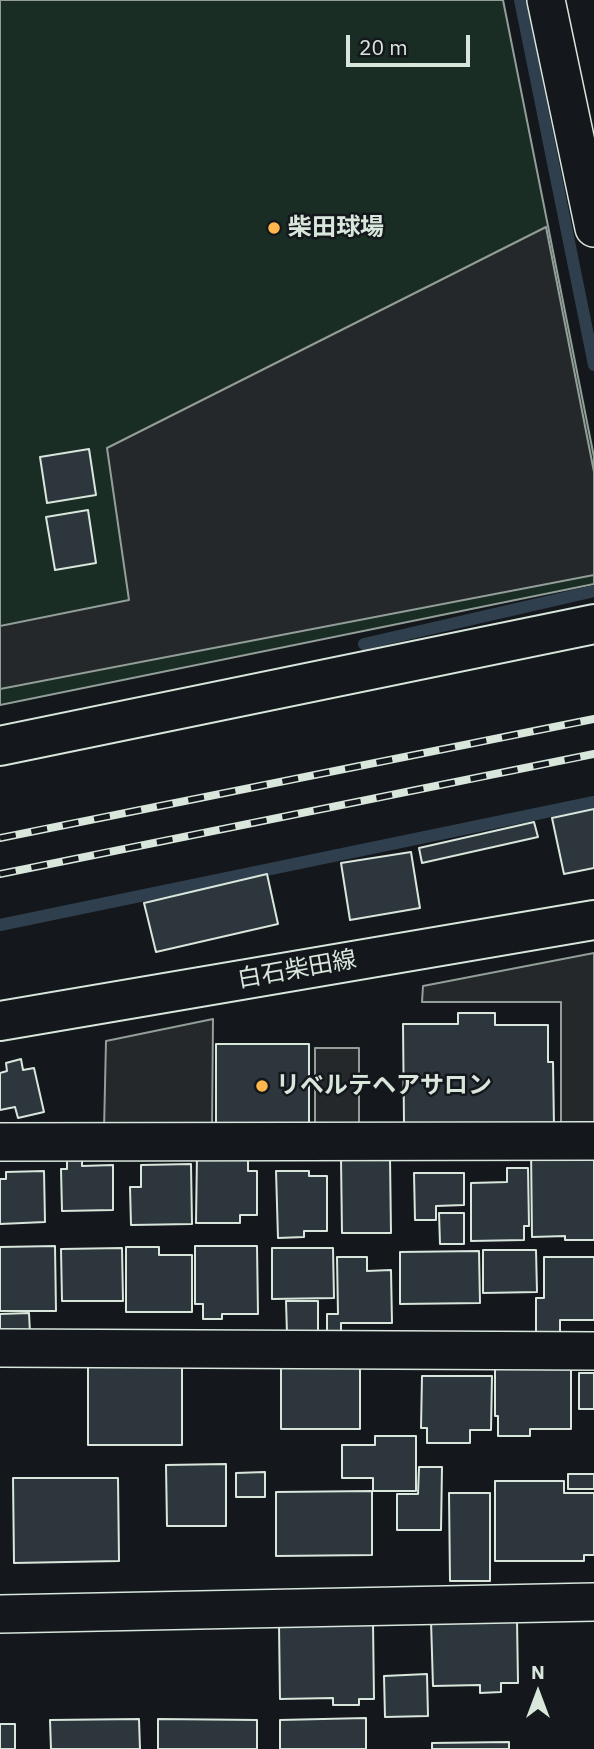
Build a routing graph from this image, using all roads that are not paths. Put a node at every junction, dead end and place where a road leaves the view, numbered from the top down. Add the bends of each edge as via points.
1 (546, 0) edge
2 (594, 228) edge
3 (594, 624) edge
4 (0, 746) edge
5 (594, 920) edge
6 (0, 1021) edge
7 (594, 1141) edge
8 (0, 1142) edge
9 (0, 1348) edge
10 (594, 1352) edge
11 (594, 1602) edge
12 (0, 1614) edge

1 - 2 street
3 - 4 street
5 - 6 street, 白石柴田線
7 - 8 street
9 - 10 street
11 - 12 street

